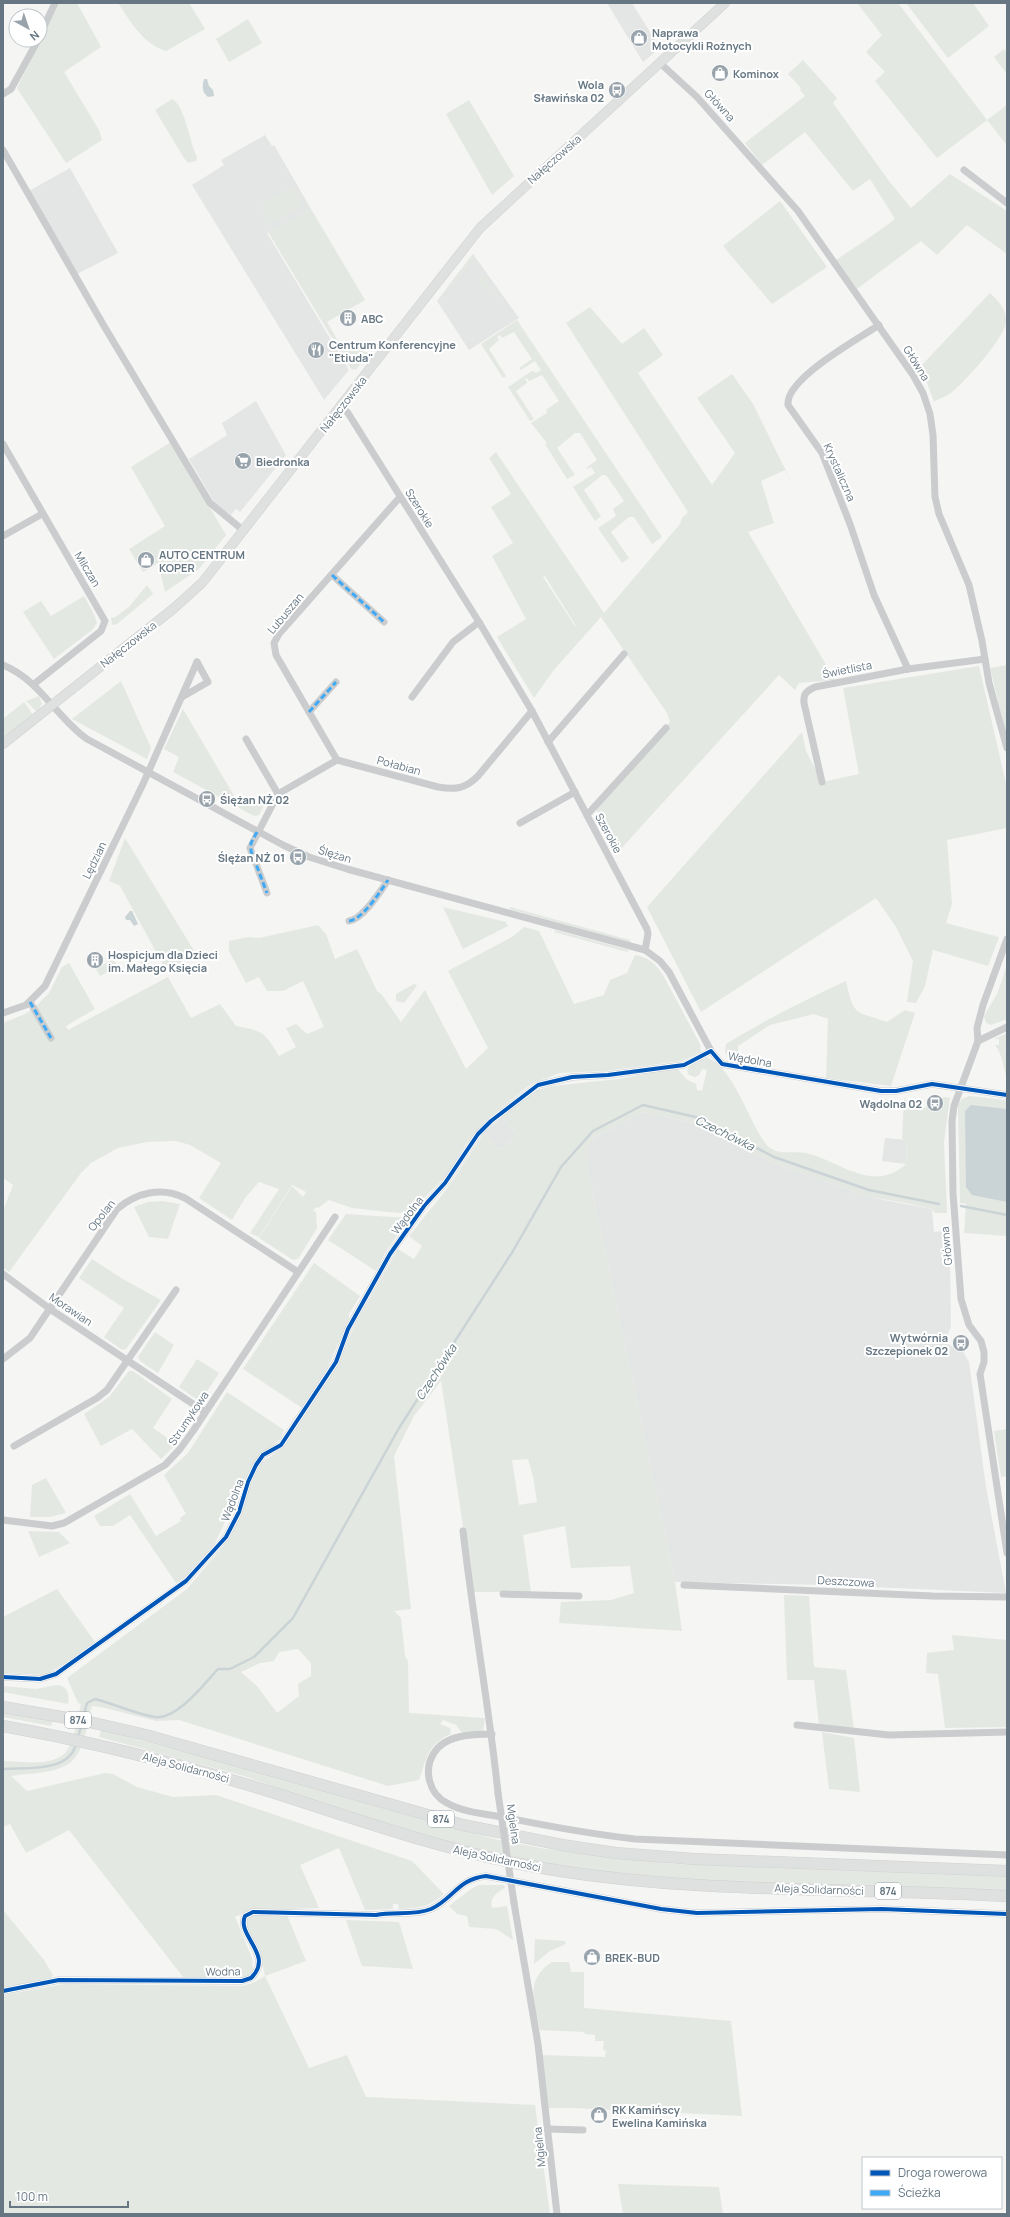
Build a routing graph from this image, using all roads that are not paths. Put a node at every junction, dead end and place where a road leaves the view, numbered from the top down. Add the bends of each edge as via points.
1 (55, 3) edge
2 (725, 3) edge
3 (48, 18) edge
4 (34, 48) edge
5 (660, 63) junction
6 (3, 94) edge
7 (3, 150) edge
8 (964, 170) dead end
9 (1007, 203) edge
10 (879, 325) junction
11 (341, 406) junction
12 (3, 444) edge
13 (400, 497) junction
14 (42, 514) junction
15 (244, 531) junction
16 (3, 536) edge
17 (332, 575) junction
18 (384, 622) dead end
19 (479, 622) junction
20 (624, 654) dead end
21 (985, 659) junction
22 (3, 665) edge
23 (908, 669) junction
24 (336, 682) dead end
25 (34, 684) junction
26 (412, 696) dead end
27 (182, 697) junction
28 (52, 705) junction
29 (532, 711) junction
30 (309, 712) junction
31 (666, 728) dead end
32 (246, 739) dead end
33 (548, 742) junction
34 (3, 744) edge
35 (1007, 748) edge
36 (337, 760) junction
37 (148, 772) junction
38 (822, 782) dead end
39 (574, 792) junction
40 (278, 794) junction
41 (587, 815) junction
42 (520, 822) dead end
43 (257, 832) junction
44 (388, 880) junction
45 (267, 893) dead end
46 (350, 921) dead end
47 (1007, 939) edge
48 (645, 950) junction
49 (30, 1002) junction
50 (3, 1013) edge
51 (1007, 1027) edge
52 (51, 1038) dead end
53 (978, 1041) junction
54 (711, 1051) junction
55 (960, 1088) junction
56 (1007, 1095) edge
57 (334, 1217) dead end
58 (298, 1272) junction
59 (3, 1274) edge
60 (176, 1290) dead end
61 (50, 1309) junction
62 (3, 1359) edge
63 (128, 1360) junction
64 (205, 1412) junction
65 (14, 1446) dead end
66 (3, 1520) edge
67 (463, 1531) dead end
68 (1007, 1553) edge
69 (684, 1585) dead end
70 (503, 1594) dead end
71 (579, 1596) dead end
72 (1007, 1597) edge
73 (3, 1677) edge
74 (3, 1707) edge
75 (796, 1725) dead end
76 (3, 1726) edge
77 (1007, 1732) edge
78 (492, 1734) junction
79 (1007, 1855) edge
80 (1007, 1871) edge
81 (1007, 1896) edge
82 (1007, 1914) edge
83 (3, 1991) edge
84 (548, 2129) junction
85 (583, 2130) dead end
86 (557, 2214) edge

1 - 3 street
2 - 5 main road, Nałęczowska
4 - 6 street via 11,89
5 - 10 street, Główna via 703,102 798,211
5 - 11 main road, Nałęczowska via 484,224
7 - 15 street via 100,320 210,503
8 - 9 street
10 - 21 street, Główna via 913,375 927,406 932,434 935,497 946,534 962,565
10 - 23 street, Krystaliczna via 806,374 790,392 788,405 822,453 874,595
11 - 13 street, Szerokie via 348,412
11 - 15 main road, Nałęczowska
12 - 14 street, Milczan
13 - 17 street, Lubuszan
13 - 19 street, Szerokie
14 - 16 street
14 - 25 street, Milczan via 105,621 102,631
15 - 28 main road, Nałęczowska via 209,575 189,595
17 - 18 street
17 - 30 street, Lubuszan via 274,643 276,655
19 - 26 street via 453,642
19 - 29 street, Szerokie
20 - 33 street
21 - 23 street, Świetlista
21 - 35 street, Główna
22 - 25 street, Ślężan
23 - 38 street, Świetlista via 807,690 803,697
24 - 30 street
25 - 28 street, Ślężan
27 - 27 street, Lędzian via 208,682 197,662
27 - 37 street, Lędzian
28 - 34 main road, Nałęczowska
28 - 37 street, Ślężan via 84,736
29 - 33 street, Szerokie
29 - 36 street, Połabian via 481,773 461,788 438,787
30 - 36 street, Lubuszan
31 - 41 street
32 - 40 street
33 - 39 street, Szerokie
36 - 40 street
37 - 43 street, Ślężan
37 - 49 street, Lędzian via 45,986
39 - 41 street, Szerokie
39 - 42 street
40 - 43 street
41 - 48 street, Szerokie via 647,929
43 - 44 street, Ślężan via 309,857
43 - 45 street via 251,843 251,851
44 - 46 street via 361,915
44 - 48 street, Ślężan
47 - 53 street, Główna via 983,1005 977,1028
48 - 54 street via 660,961 669,972
49 - 50 street, Lędzian
49 - 52 street
51 - 53 street
53 - 55 street, Główna
54 - 55 street, Wądolna via 722,1064 848,1086 896,1091 932,1084
54 - 73 street, Wądolna via 684,1065 572,1077 538,1085 490,1121 390,1254 348,1330 336,1362 281,1445 263,1455 256,1464 239,1512 226,1537 212,1553 186,1582 56,1674 40,1679
55 - 56 street, Wądolna
55 - 68 street, Główna via 952,1121 953,1193 961,1299 969,1325 981,1341 984,1352 980,1374
57 - 58 street, Strumykowa
58 - 61 street, Opolan via 180,1196 166,1192 144,1193 116,1209
58 - 64 street, Strumykowa
59 - 61 street, Morawian
60 - 63 street
61 - 62 street, Opolan via 27,1341
61 - 63 street, Morawian
63 - 64 street, Morawian
63 - 65 street via 111,1386 102,1394
64 - 66 street, Strumykowa via 180,1449 165,1465 64,1522 52,1526
67 - 78 street, Mgielna via 472,1609
69 - 72 street, Deszczowa
70 - 71 street
74 - 80 main road, Aleja Solidarności / 874 via 113,1727 212,1752 463,1825 562,1845 616,1853 694,1859
75 - 77 street via 889,1735
76 - 81 main road, Aleja Solidarności / 874 via 105,1746 219,1776 424,1841 519,1864 579,1874 688,1884
78 - 79 street via 455,1738 435,1751 429,1765 429,1781 441,1799 455,1806 526,1822 635,1839
78 - 84 street, Mgielna, bridge via 498,1793 538,2044
82 - 83 street, Wodna via 882,1909 697,1913 661,1909 486,1876 465,1882 432,1909 419,1912 376,1915 252,1912 245,1916 244,1924 260,1966 257,1973 242,1981 59,1980
84 - 85 street
84 - 86 street, Mgielna

